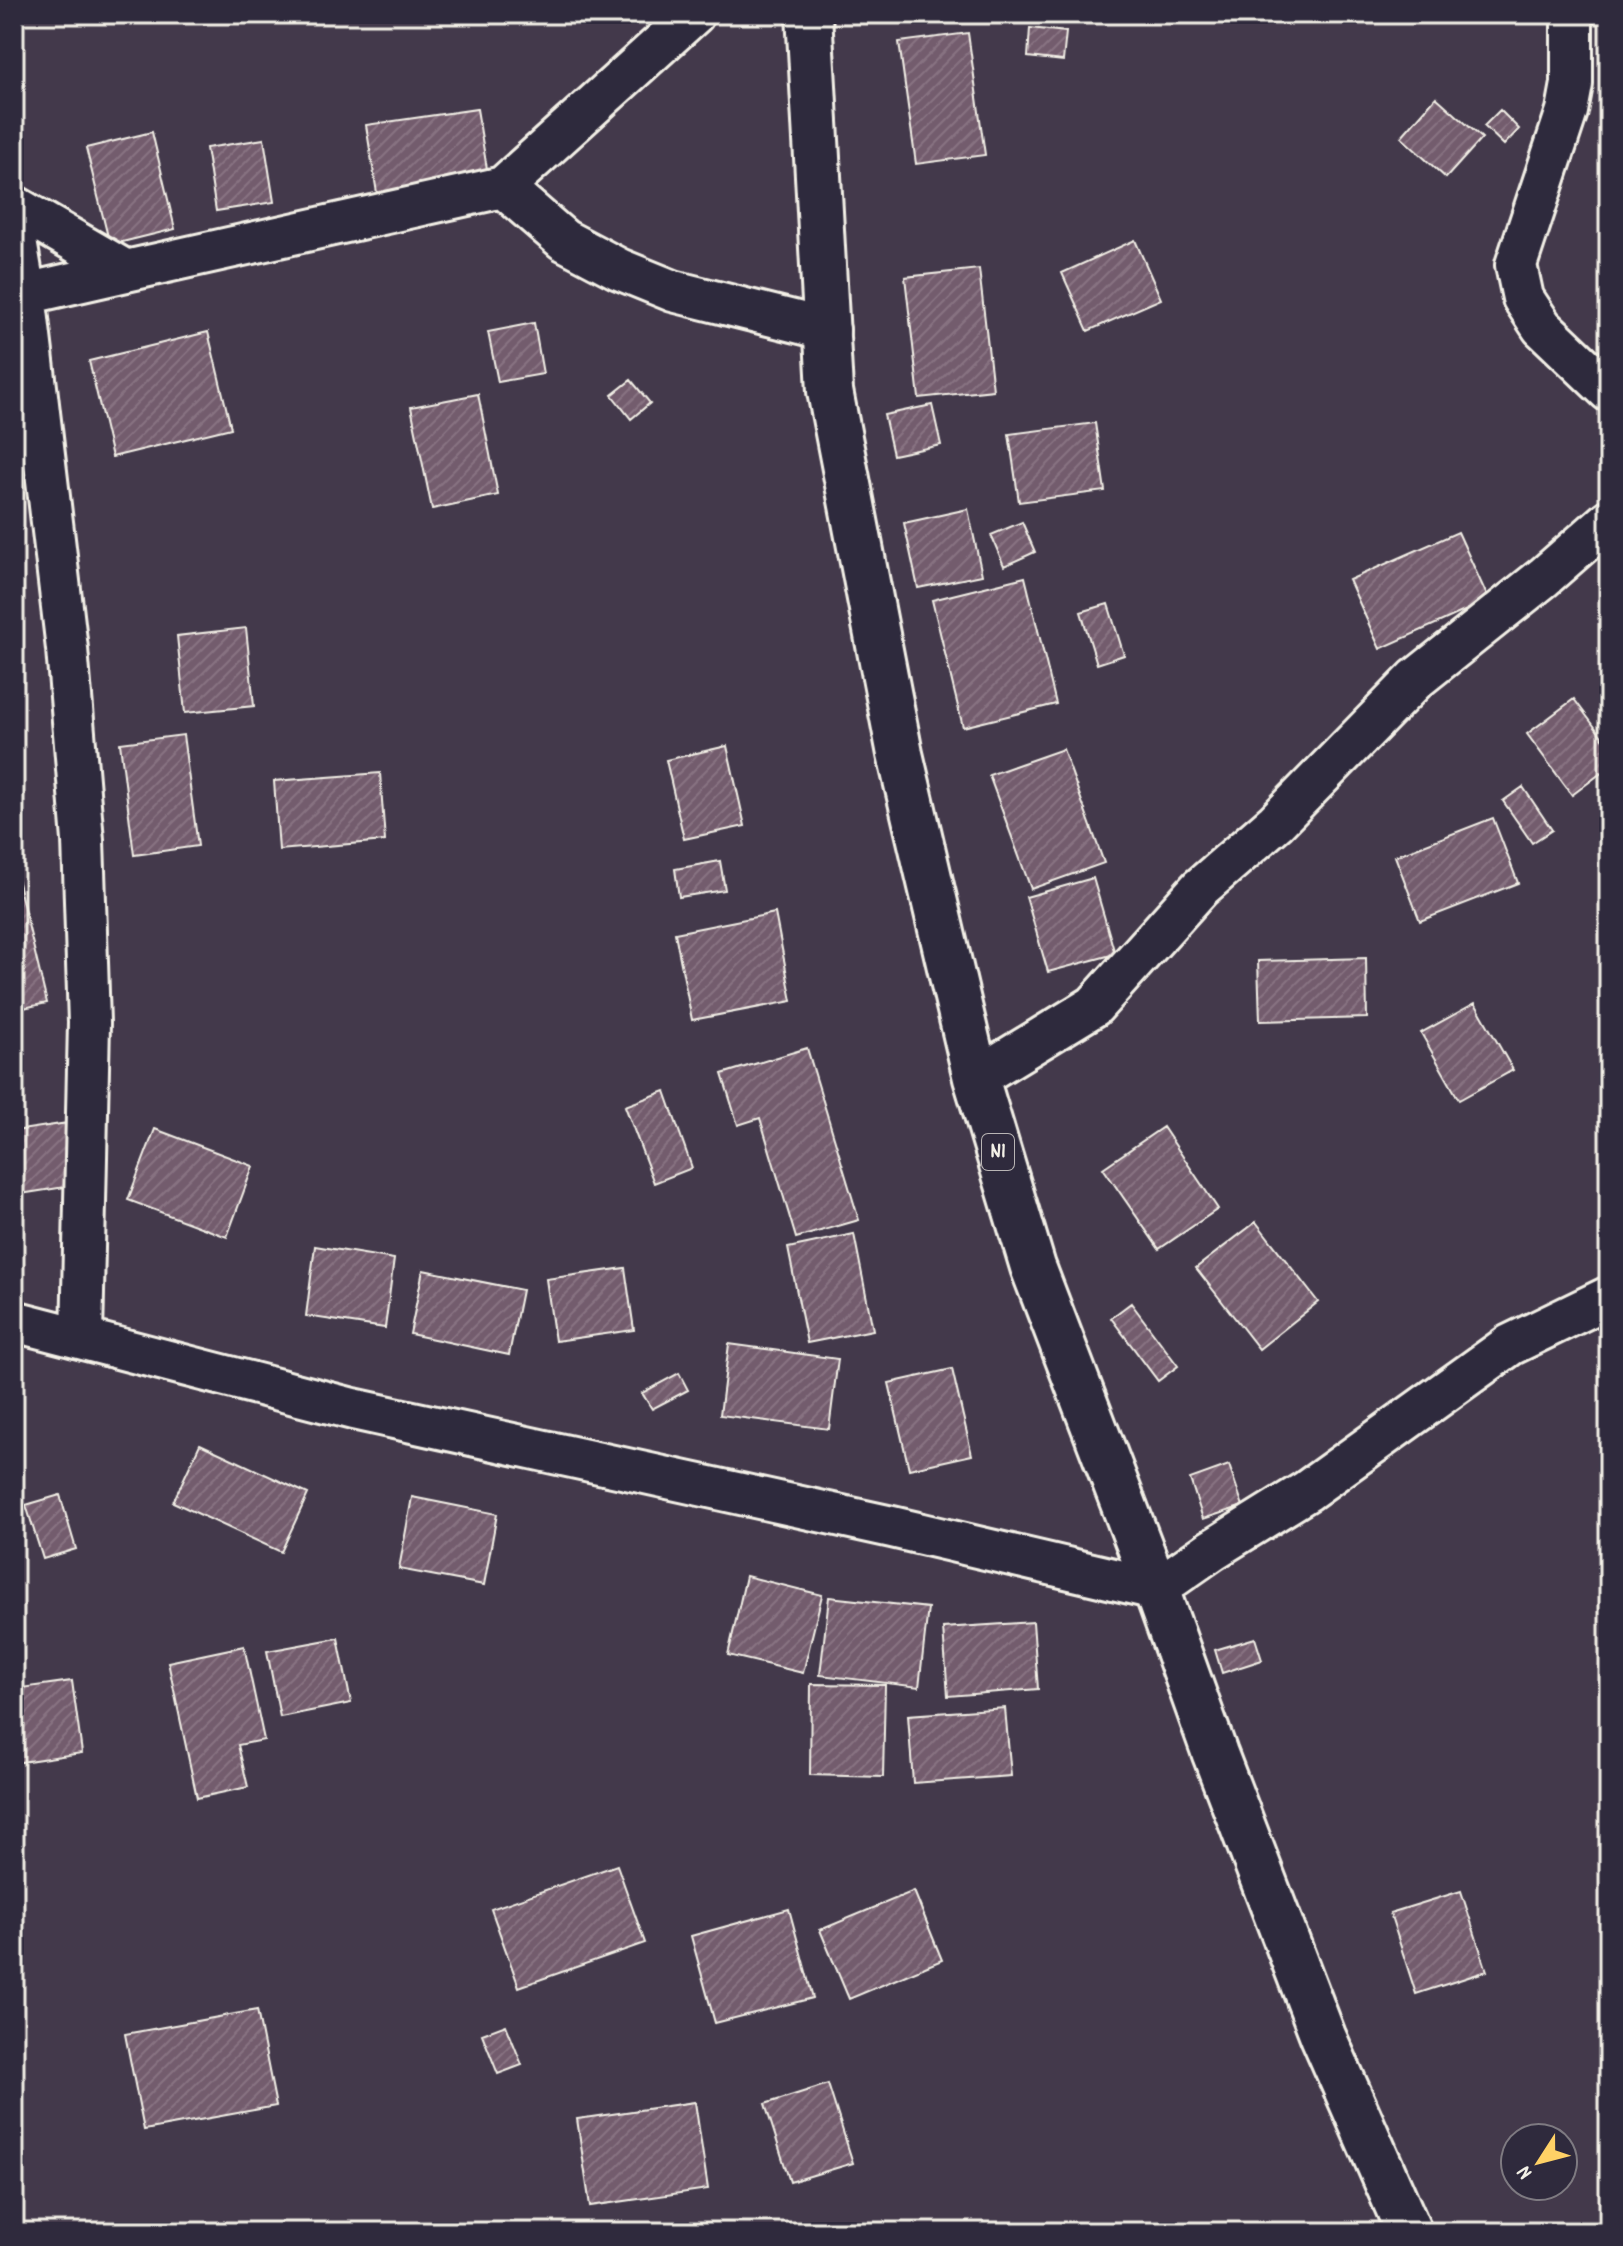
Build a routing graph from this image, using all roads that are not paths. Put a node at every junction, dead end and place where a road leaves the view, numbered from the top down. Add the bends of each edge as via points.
1 (694, 14) edge
2 (809, 14) edge
3 (1572, 14) edge
4 (503, 187) junction
5 (14, 206) edge
6 (14, 229) edge
7 (126, 271) junction
8 (25, 294) junction
9 (829, 330) junction
10 (1609, 391) edge
11 (1609, 520) edge
12 (976, 1078) junction
13 (1609, 1297) edge
14 (14, 1321) edge
15 (82, 1338) junction
16 (1156, 1589) junction
17 (1409, 2232) edge

1 - 4 street
2 - 9 main road, N1
3 - 10 street via 1567,111 1516,265 1523,298 1542,327
4 - 7 street
4 - 9 street via 564,240 619,269 673,291
5 - 7 street
6 - 8 street
7 - 8 street
8 - 15 street via 67,649 83,840 89,1023
9 - 12 main road, N1 via 830,391 897,738
11 - 12 street via 1416,679 1276,822 1200,888 1094,1006
12 - 16 main road, N1 via 1033,1267
13 - 16 street via 1510,1345 1307,1491
14 - 15 street
15 - 16 street via 353,1409
16 - 17 main road, N1 via 1323,2036

